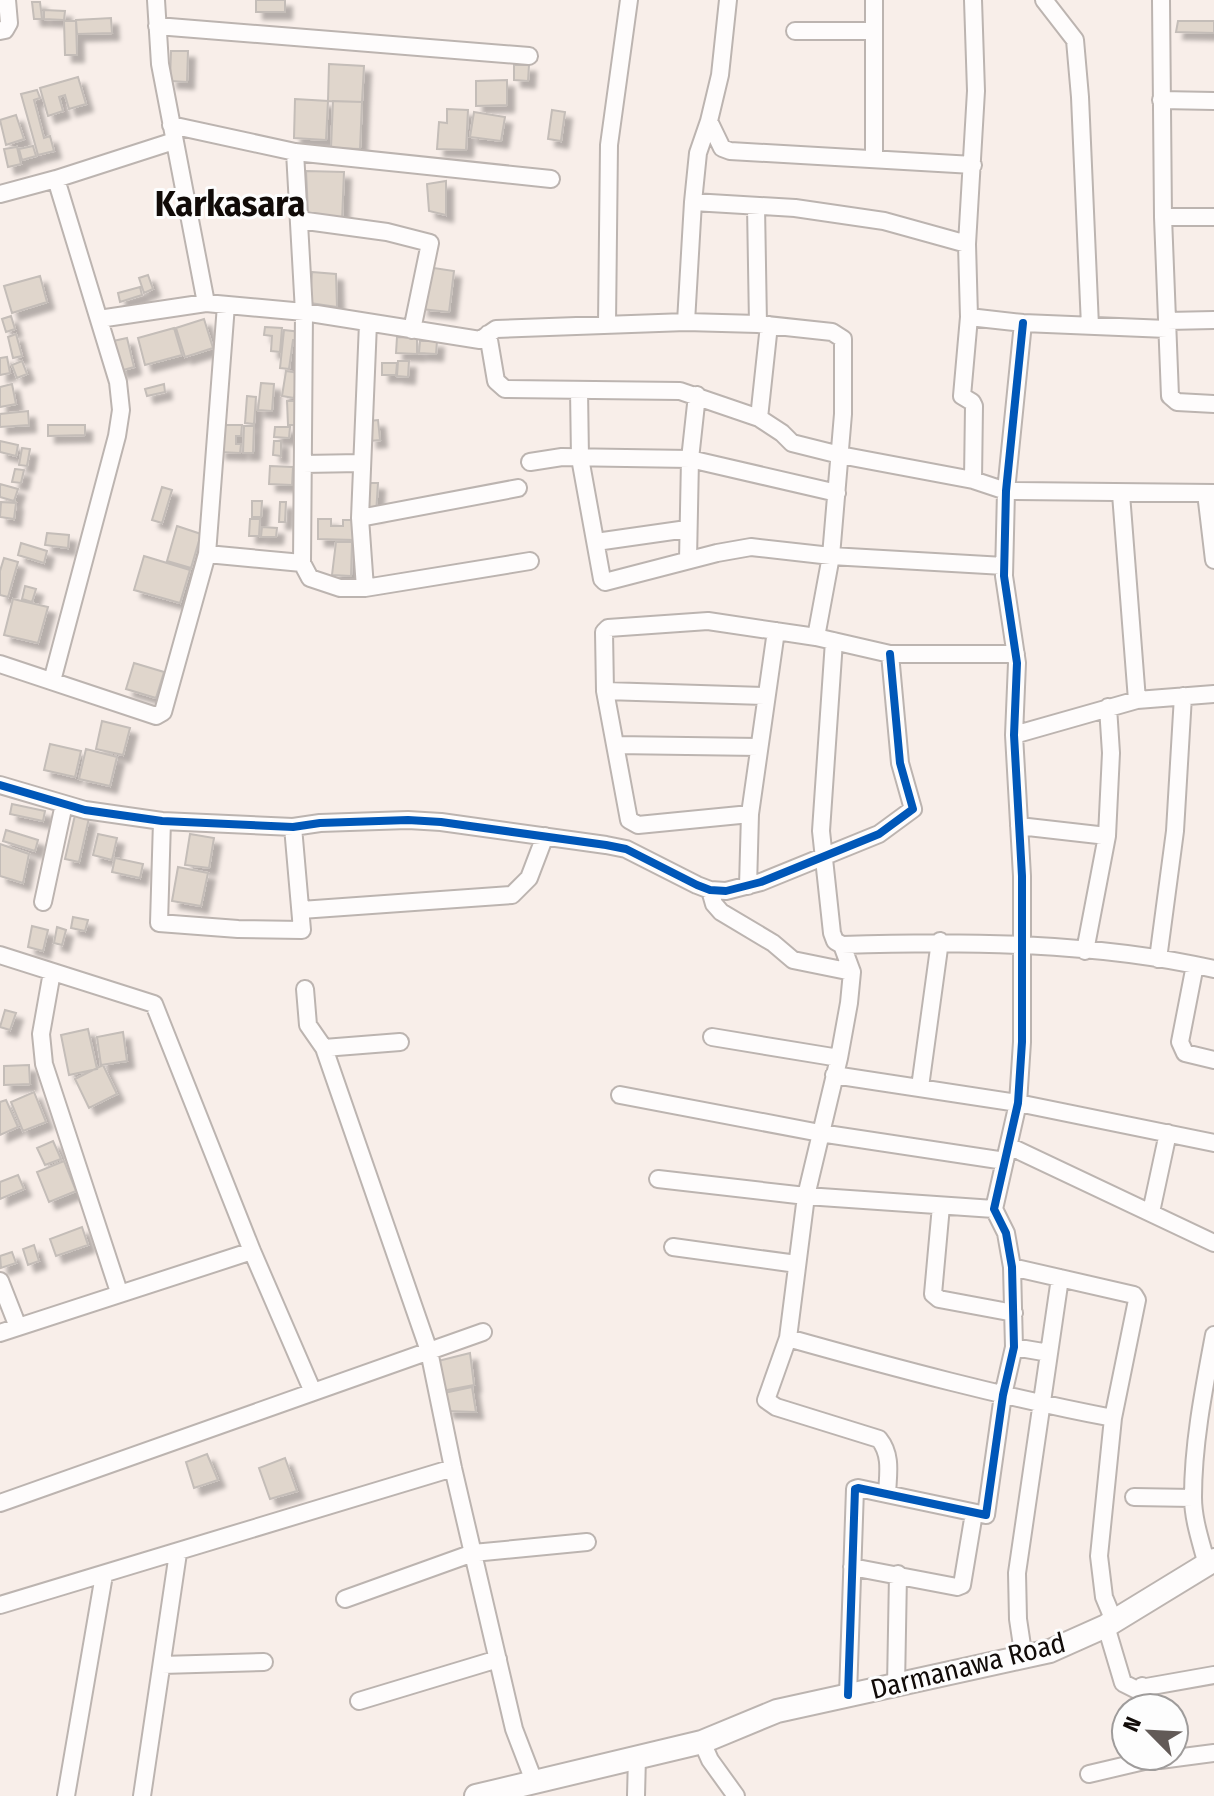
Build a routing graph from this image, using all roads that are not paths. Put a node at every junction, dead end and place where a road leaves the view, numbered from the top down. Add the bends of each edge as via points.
1 (7, 0) edge
2 (156, 0) edge
3 (629, 0) edge
4 (728, 0) edge
5 (874, 0) edge
6 (973, 0) edge
7 (1044, 0) edge
8 (1161, 0) edge
9 (157, 26) junction
10 (0, 31) edge
11 (795, 31) dead end
12 (873, 31) junction
13 (529, 56) dead end
14 (1161, 100) junction
15 (1214, 101) edge
16 (709, 121) junction
17 (173, 133) junction
18 (295, 152) junction
19 (874, 159) junction
20 (973, 165) junction
21 (56, 179) junction
22 (551, 179) dead end
23 (0, 194) edge
24 (693, 202) junction
25 (756, 206) junction
26 (1163, 217) junction
27 (1214, 217) edge
28 (299, 220) junction
29 (967, 244) junction
30 (206, 303) junction
31 (226, 305) junction
32 (304, 312) junction
33 (969, 317) junction
34 (99, 319) junction
35 (1214, 320) edge
36 (686, 322) junction
37 (368, 323) junction
38 (1023, 323) junction
39 (607, 324) junction
40 (763, 325) junction
41 (1167, 325) junction
42 (1090, 326) junction
43 (412, 330) junction
44 (484, 337) junction
45 (579, 390) junction
46 (697, 395) junction
47 (1214, 404) edge
48 (759, 418) junction
49 (840, 455) junction
50 (580, 458) junction
51 (690, 459) junction
52 (530, 462) dead end
53 (361, 463) junction
54 (303, 464) junction
55 (973, 480) junction
56 (518, 488) dead end
57 (1006, 491) junction
58 (837, 493) junction
59 (1210, 493) edge
60 (1121, 494) junction
61 (360, 518) junction
62 (687, 529) junction
63 (596, 542) junction
64 (207, 554) junction
65 (831, 556) junction
66 (688, 560) junction
67 (1214, 560) edge
68 (530, 561) dead end
69 (302, 563) junction
70 (1004, 566) junction
71 (365, 588) junction
72 (776, 631) junction
73 (816, 637) junction
74 (834, 641) junction
75 (890, 654) junction
76 (1016, 654) junction
77 (0, 664) edge
78 (52, 681) junction
79 (605, 691) junction
80 (1214, 694) edge
81 (766, 696) junction
82 (1183, 696) junction
83 (1137, 700) junction
84 (1108, 707) junction
85 (1014, 735) junction
86 (615, 745) junction
87 (759, 747) junction
88 (0, 785) edge
89 (64, 804) junction
90 (750, 814) junction
91 (162, 821) junction
92 (1019, 826) junction
93 (293, 827) junction
94 (545, 836) junction
95 (1107, 836) junction
96 (822, 855) junction
97 (748, 886) junction
98 (710, 890) junction
99 (43, 902) dead end
100 (301, 910) junction
101 (940, 941) junction
102 (842, 945) junction
103 (1022, 946) junction
104 (1085, 951) junction
105 (0, 955) edge
106 (1158, 959) junction
107 (1195, 965) junction
108 (1214, 969) edge
109 (52, 972) junction
110 (852, 972) junction
111 (305, 989) dead end
112 (712, 1037) dead end
113 (400, 1042) dead end
114 (324, 1048) junction
115 (839, 1058) junction
116 (1214, 1060) edge
117 (834, 1075) junction
118 (920, 1087) junction
119 (620, 1095) dead end
120 (1018, 1103) junction
121 (820, 1133) junction
122 (1168, 1133) junction
123 (1214, 1143) edge
124 (1007, 1154) junction
125 (658, 1179) dead end
126 (806, 1196) junction
127 (941, 1206) junction
128 (994, 1209) junction
129 (1151, 1212) junction
130 (1214, 1243) edge
131 (673, 1247) dead end
132 (252, 1251) junction
133 (797, 1264) junction
134 (1012, 1267) junction
135 (1060, 1278) junction
136 (0, 1281) edge
137 (119, 1292) junction
138 (1014, 1313) junction
139 (18, 1327) junction
140 (483, 1332) dead end
141 (0, 1333) edge
142 (1214, 1335) edge
143 (788, 1338) junction
144 (1014, 1347) junction
145 (429, 1351) junction
146 (1049, 1353) junction
147 (313, 1392) junction
148 (1003, 1395) junction
149 (1042, 1405) junction
150 (1113, 1418) junction
151 (1206, 1433) edge
152 (453, 1468) junction
153 (887, 1494) junction
154 (1134, 1497) dead end
155 (1193, 1498) junction
156 (0, 1503) edge
157 (974, 1513) junction
158 (587, 1542) dead end
159 (178, 1553) junction
160 (473, 1553) junction
161 (1210, 1562) edge
162 (852, 1567) junction
163 (898, 1574) junction
164 (104, 1575) junction
165 (345, 1599) dead end
166 (0, 1605) edge
167 (1110, 1624) junction
168 (498, 1659) junction
169 (1024, 1659) junction
170 (264, 1662) dead end
171 (162, 1665) junction
172 (1214, 1675) edge
173 (896, 1686) junction
174 (1142, 1686) junction
175 (1143, 1692) edge
176 (848, 1695) junction
177 (359, 1701) dead end
178 (720, 1734) junction
179 (1214, 1753) edge
180 (637, 1756) junction
181 (1190, 1756) edge
182 (1110, 1769) edge
183 (1089, 1774) dead end
184 (534, 1781) junction
185 (66, 1796) edge
186 (142, 1796) edge
187 (476, 1796) edge
188 (636, 1796) edge
189 (736, 1796) edge

1 - 10 street via 9,23
2 - 9 street
3 - 39 street via 609,145
4 - 16 street
5 - 12 street
6 - 20 street
7 - 42 street via 1075,40
8 - 14 street
9 - 13 street
9 - 17 street
11 - 12 street
12 - 19 street
14 - 15 street
14 - 26 street
16 - 19 street via 722,148 730,151
16 - 24 street via 698,153
17 - 18 street
17 - 21 street
17 - 30 street
18 - 22 street
18 - 28 street
19 - 20 street
20 - 29 street
21 - 23 street
21 - 34 street
24 - 25 street
24 - 36 street
25 - 29 street via 884,221
25 - 40 street
26 - 27 street
26 - 41 street
28 - 32 street
28 - 43 street via 430,243
29 - 33 street
30 - 31 street
30 - 34 street
31 - 32 street
31 - 64 street
32 - 37 street
32 - 54 street
33 - 38 street
33 - 55 street via 962,396 974,406
34 - 78 street via 121,410
35 - 41 street
36 - 39 street
36 - 40 street
37 - 43 street
37 - 53 street
38 - 42 street
38 - 57 street
39 - 44 street via 496,329
40 - 48 street
40 - 49 street via 832,332 843,339
41 - 42 street
41 - 47 street via 1170,396 1177,402
43 - 44 street
44 - 45 street via 499,386
45 - 46 street
45 - 50 street
46 - 48 street
46 - 51 street
48 - 49 street via 792,443
49 - 55 street
49 - 58 street
50 - 51 street
50 - 52 street
50 - 63 street
51 - 58 street
51 - 62 street
53 - 54 street
53 - 61 street
54 - 69 street
55 - 57 street
56 - 61 street
57 - 60 street
57 - 70 street
58 - 65 street
59 - 60 street
59 - 67 street
60 - 83 street
61 - 71 street
62 - 63 street
62 - 66 street
63 - 66 street via 605,582
64 - 69 street
64 - 78 street via 160,715
65 - 66 street via 751,547
65 - 70 street
65 - 73 street
68 - 71 street
69 - 71 street via 310,578 324,584
70 - 76 street
72 - 73 street
72 - 79 street via 708,621 608,628 602,638
72 - 81 street
73 - 74 street
74 - 75 street
74 - 96 street
75 - 76 street
75 - 96 street via 903,778 913,809 879,834
76 - 85 street
77 - 78 street
79 - 81 street
79 - 86 street
80 - 82 street
81 - 87 street
82 - 83 street
82 - 106 street via 1175,831
83 - 84 street
84 - 85 street
84 - 95 street
85 - 92 street
86 - 87 street
86 - 90 street via 633,823
87 - 90 street
88 - 89 street
89 - 91 street
89 - 99 street
90 - 97 street
91 - 93 street
91 - 100 street via 160,924 300,930
92 - 95 street
92 - 103 street
93 - 94 street via 408,820
93 - 100 street
94 - 98 street via 626,849
94 - 100 street via 529,878 512,895
95 - 104 street
96 - 97 street
96 - 102 street via 832,933
97 - 98 street
98 - 110 street via 721,912 793,960
101 - 102 street
101 - 103 street
101 - 118 street
102 - 110 street
103 - 104 street
103 - 120 street
104 - 106 street
105 - 109 street
106 - 107 street
107 - 108 street
107 - 116 street via 1180,1042 1185,1053
109 - 132 street via 154,1004
109 - 137 street via 41,1034 44,1064
110 - 115 street
111 - 114 street via 308,1025
112 - 115 street
113 - 114 street
114 - 145 street
115 - 117 street
117 - 118 street
117 - 121 street
118 - 120 street
119 - 121 street
120 - 122 street
120 - 124 street
121 - 124 street
121 - 126 street
122 - 123 street
122 - 129 street
124 - 128 street
124 - 129 street
125 - 126 street
126 - 127 street
126 - 133 street
127 - 128 street
127 - 138 street via 935,1298
128 - 134 street via 1006,1233
129 - 130 street
131 - 133 street
132 - 137 street
132 - 147 street
133 - 143 street
134 - 135 street
134 - 138 street
135 - 146 street
135 - 150 street via 1137,1300
136 - 139 street
137 - 139 street
138 - 144 street
139 - 141 street
140 - 145 street
142 - 151 street
143 - 148 street
143 - 153 street via 766,1400 879,1439 888,1458
144 - 146 street
144 - 148 street
145 - 147 street
145 - 152 street
146 - 149 street
147 - 156 street
148 - 149 street
148 - 157 street via 987,1514
149 - 150 street
149 - 169 street via 1016,1588
150 - 167 street via 1099,1556
151 - 155 street
152 - 159 street
152 - 160 street
153 - 157 street
153 - 162 street via 855,1489
154 - 155 street
155 - 161 street via 1196,1526
157 - 163 street via 962,1585
158 - 160 street
159 - 164 street
159 - 171 street
160 - 165 street
160 - 168 street
161 - 167 street, Darmanawa Road
162 - 163 street
162 - 176 street
163 - 173 street
164 - 166 street
164 - 185 street
167 - 169 street, Darmanawa Road
167 - 174 street via 1123,1683 1135,1689
168 - 177 street
168 - 184 street via 514,1729
169 - 173 street, Darmanawa Road
170 - 171 street
171 - 186 street
172 - 174 street
173 - 176 street, Darmanawa Road
174 - 175 street
176 - 178 street, Darmanawa Road via 777,1711
178 - 180 street, Darmanawa Road
178 - 189 street via 710,1760
179 - 181 street
180 - 184 street, Darmanawa Road
180 - 188 street
182 - 183 street
184 - 187 street, Darmanawa Road

